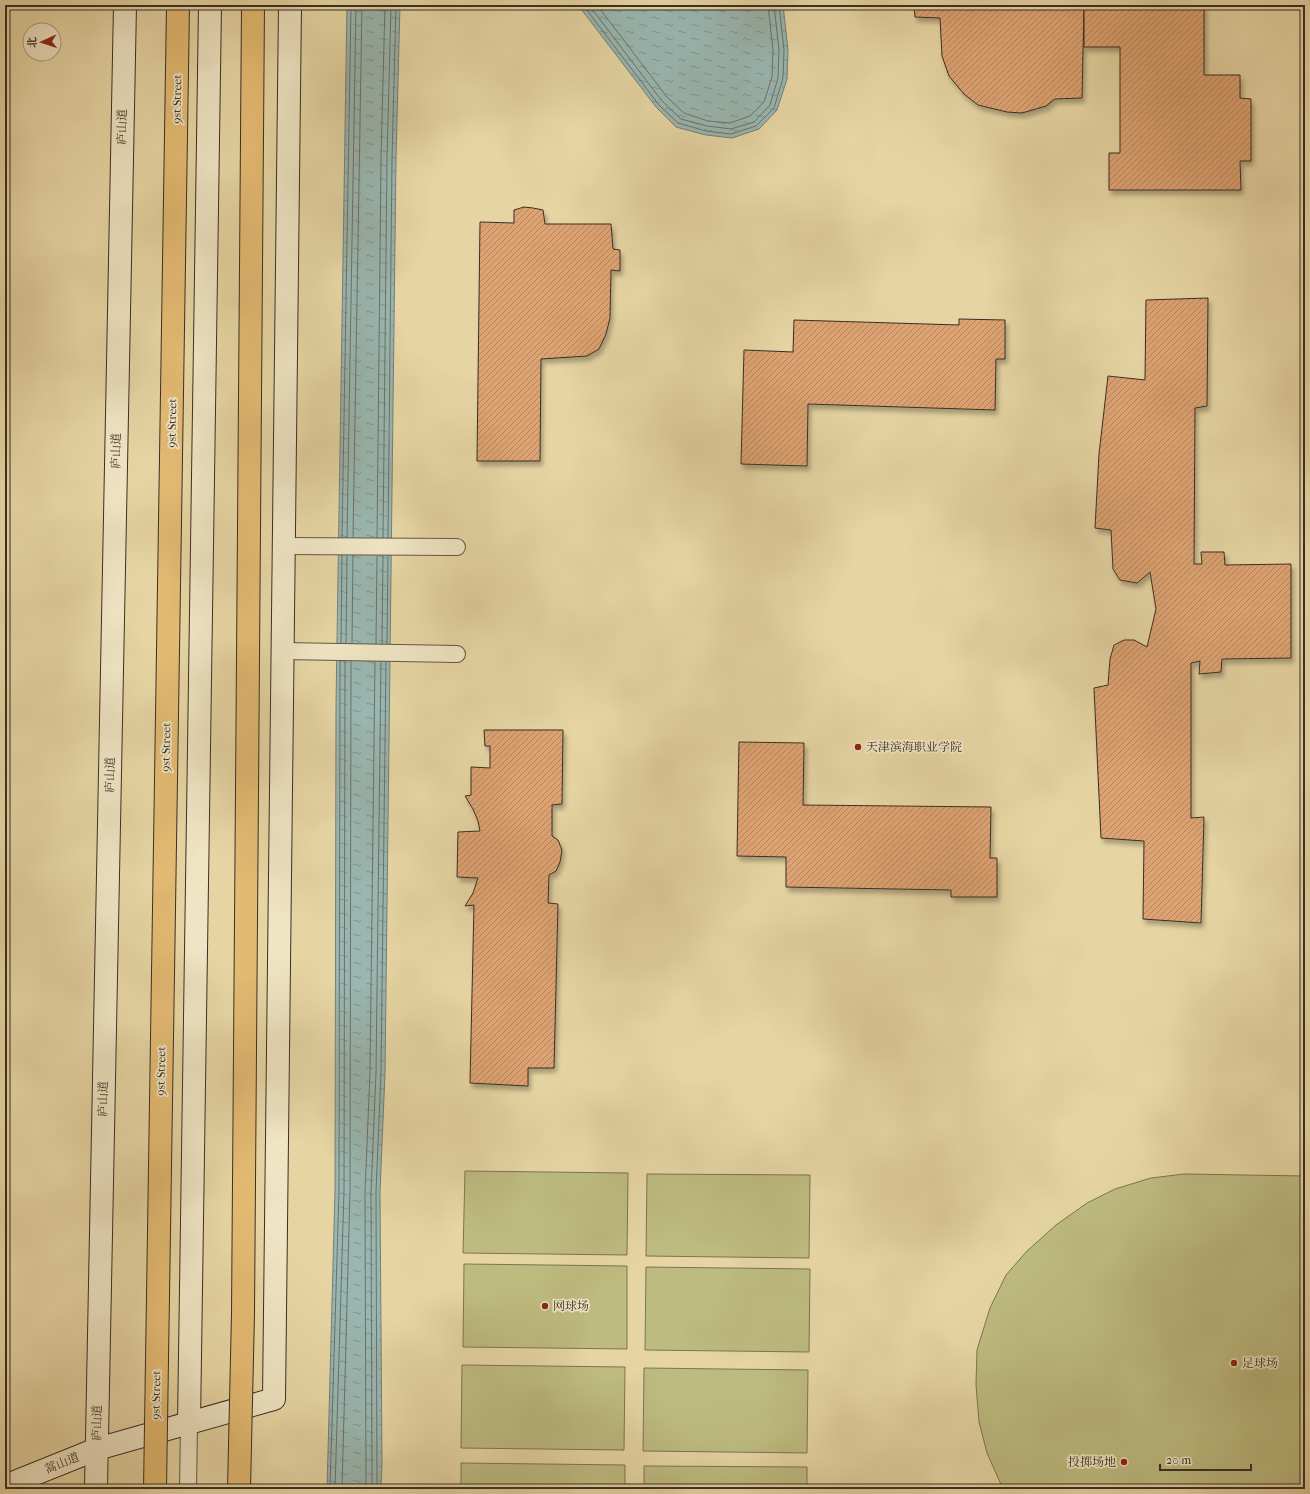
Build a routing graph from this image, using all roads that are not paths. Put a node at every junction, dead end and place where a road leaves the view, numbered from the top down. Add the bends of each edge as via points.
1 (125, 5) edge
2 (178, 5) edge
3 (210, 5) edge
4 (253, 5) edge
5 (290, 5) edge
6 (284, 546) junction
7 (457, 548) dead end
8 (283, 651) junction
9 (457, 654) dead end
10 (189, 1423) junction
11 (97, 1449) junction
12 (5, 1486) edge
13 (96, 1489) edge
14 (155, 1489) edge
15 (188, 1489) edge
16 (239, 1489) edge

1 - 11 street, 庐山道
2 - 14 main road, 9st Street, bridge
3 - 10 street
4 - 16 main road, bridge via 243,1305
5 - 6 street, 庐山道
6 - 7 lane
6 - 8 street, 庐山道
8 - 9 lane
8 - 10 street, 庐山道 via 274,1399
10 - 11 street, 庐山道
10 - 15 lane
11 - 12 street, 蒿山道
11 - 13 street

